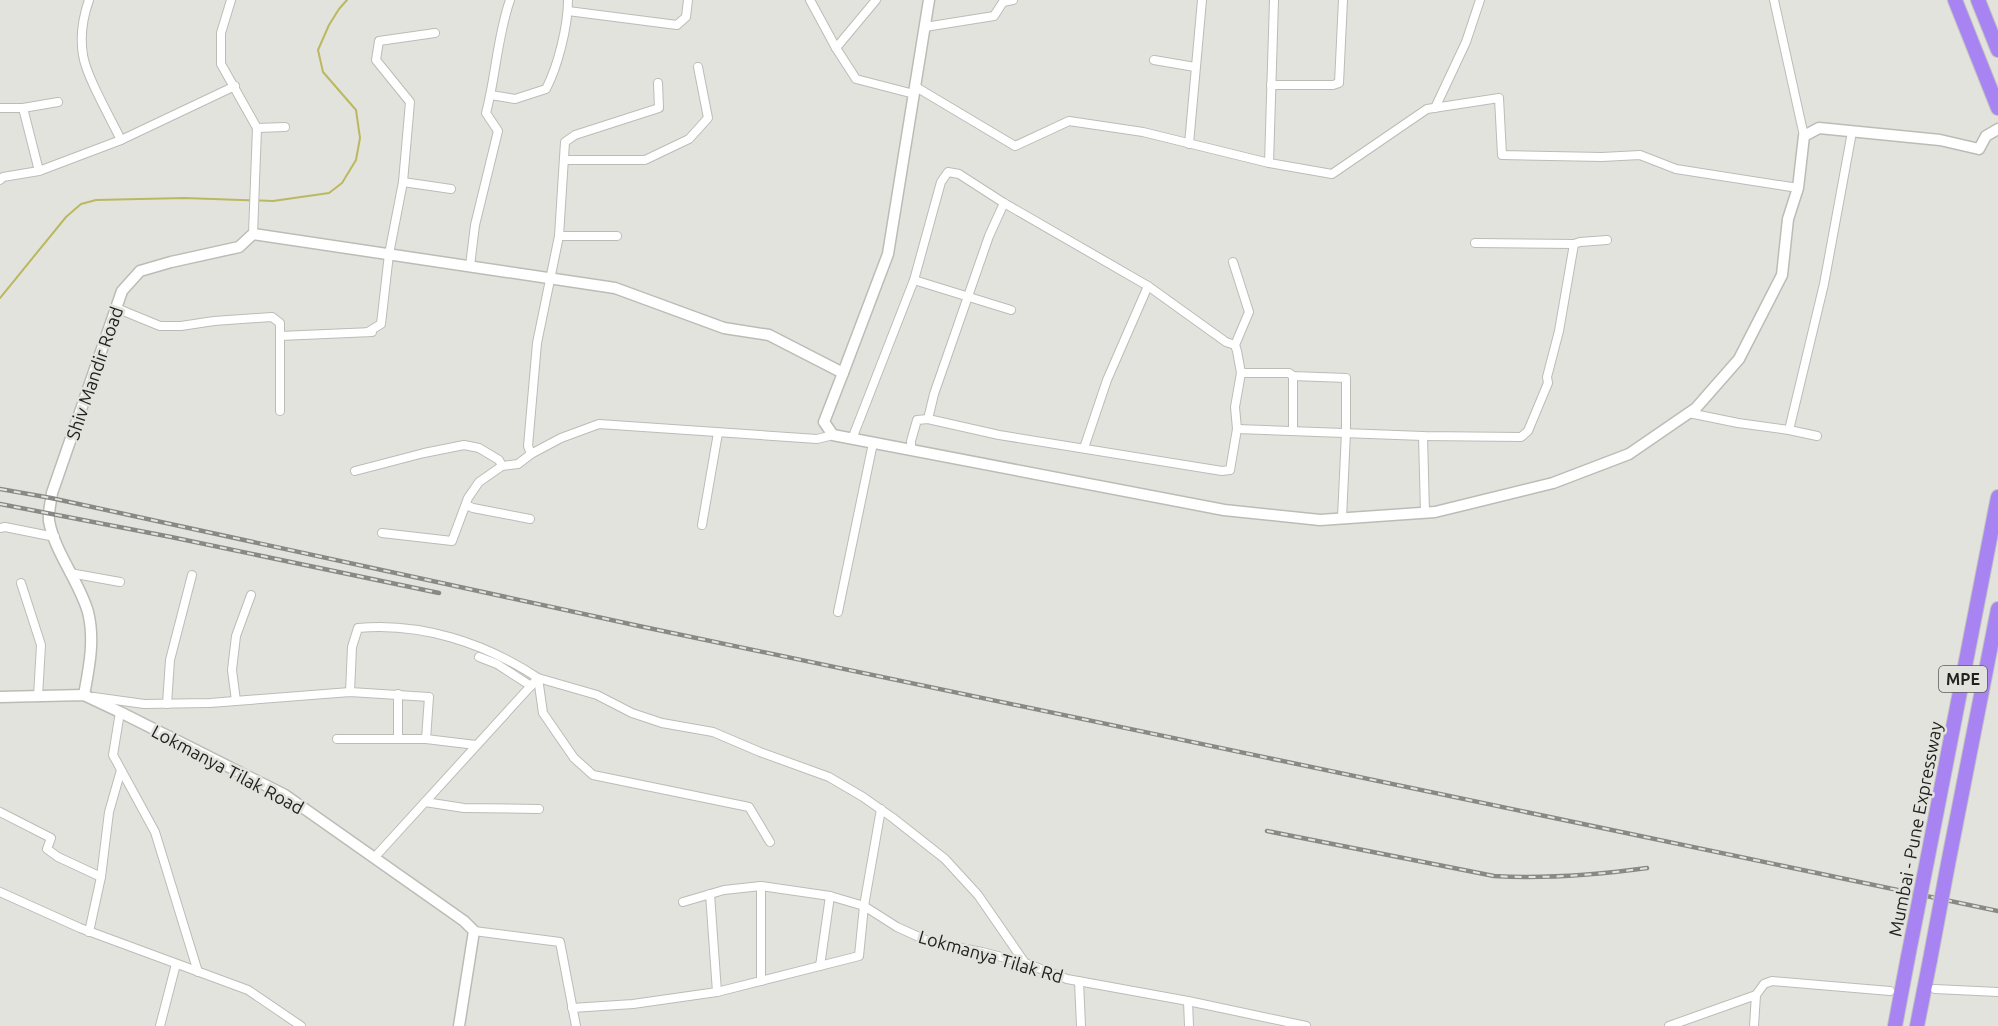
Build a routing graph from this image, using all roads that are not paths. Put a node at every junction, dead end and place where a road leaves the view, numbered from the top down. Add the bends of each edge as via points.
1 (89, 0) edge
2 (231, 0) edge
3 (510, 0) edge
4 (568, 0) edge
5 (688, 0) edge
6 (810, 0) edge
7 (876, 0) edge
8 (927, 0) edge
9 (1013, 0) edge
10 (1202, 0) edge
11 (1274, 0) edge
12 (1343, 0) edge
13 (1479, 0) edge
14 (1774, 0) edge
15 (1954, 0) edge
16 (1978, 0) edge
17 (568, 11) junction
18 (925, 27) junction
19 (435, 33) dead end
20 (836, 48) junction
21 (1998, 50) edge
22 (1154, 60) dead end
23 (698, 67) dead end
24 (1195, 67) junction
25 (658, 83) dead end
26 (1271, 85) junction
27 (235, 86) junction
28 (915, 90) junction
29 (491, 95) junction
30 (58, 102) dead end
31 (0, 108) edge
32 (23, 108) junction
33 (1435, 108) junction
34 (1998, 108) edge
35 (285, 127) dead end
36 (257, 128) junction
37 (1998, 129) edge
38 (1852, 132) junction
39 (1804, 136) junction
40 (121, 140) junction
41 (1189, 144) junction
42 (564, 160) junction
43 (1269, 163) junction
44 (39, 171) junction
45 (0, 180) edge
46 (404, 182) junction
47 (1798, 188) junction
48 (451, 189) dead end
49 (1004, 202) junction
50 (253, 234) junction
51 (559, 236) junction
52 (618, 236) dead end
53 (1607, 240) dead end
54 (1474, 243) dead end
55 (1574, 244) junction
56 (389, 254) junction
57 (1233, 262) dead end
58 (471, 266) junction
59 (552, 278) junction
60 (914, 280) junction
61 (1148, 286) junction
62 (969, 297) junction
63 (116, 309) junction
64 (1011, 310) dead end
65 (378, 331) dead end
66 (368, 332) junction
67 (280, 336) junction
68 (1235, 345) junction
69 (843, 373) junction
70 (1241, 373) junction
71 (1293, 376) junction
72 (280, 411) dead end
73 (1689, 413) junction
74 (928, 419) junction
75 (1238, 429) junction
76 (1789, 430) junction
77 (1293, 431) junction
78 (1346, 432) junction
79 (718, 434) junction
80 (833, 435) junction
81 (1423, 436) junction
82 (1817, 436) dead end
83 (852, 439) junction
84 (873, 443) junction
85 (1084, 448) junction
86 (911, 450) junction
87 (531, 454) junction
88 (502, 466) junction
89 (355, 471) dead end
90 (1998, 497) edge
91 (466, 505) junction
92 (1425, 513) junction
93 (1342, 518) junction
94 (530, 519) dead end
95 (702, 525) dead end
96 (0, 528) edge
97 (382, 532) dead end
98 (55, 537) junction
99 (70, 573) junction
100 (192, 575) dead end
101 (120, 582) dead end
102 (21, 583) dead end
103 (251, 595) dead end
104 (1998, 609) edge
105 (838, 612) dead end
106 (479, 657) dead end
107 (538, 678) junction
108 (531, 686) junction
109 (350, 692) junction
110 (398, 694) junction
111 (84, 695) junction
112 (38, 696) junction
113 (0, 697) edge
114 (236, 701) junction
115 (167, 704) junction
116 (120, 712) junction
117 (337, 739) dead end
118 (398, 739) junction
119 (426, 739) junction
120 (476, 745) junction
121 (121, 770) junction
122 (425, 802) junction
123 (539, 808) dead end
124 (880, 809) junction
125 (0, 812) edge
126 (770, 842) dead end
127 (374, 858) junction
128 (101, 877) junction
129 (761, 886) junction
130 (0, 892) edge
131 (710, 894) junction
132 (830, 896) junction
133 (682, 902) dead end
134 (864, 906) junction
135 (474, 931) junction
136 (89, 932) junction
137 (1025, 963) junction
138 (176, 964) junction
139 (820, 966) junction
140 (198, 972) junction
141 (761, 981) junction
142 (1079, 981) junction
143 (1935, 989) dead end
144 (1890, 991) dead end
145 (717, 992) junction
146 (1998, 992) edge
147 (1756, 995) junction
148 (1188, 1001) junction
149 (572, 1008) junction
150 (160, 1026) edge
151 (301, 1026) edge
152 (459, 1026) edge
153 (576, 1026) edge
154 (1081, 1026) edge
155 (1189, 1026) edge
156 (1306, 1026) edge
157 (1670, 1026) edge
158 (1754, 1026) edge
159 (1895, 1026) edge
160 (1917, 1026) edge

1 - 40 street via 83,16 82,56
2 - 27 street via 221,33 221,64
3 - 29 street via 503,19
4 - 17 street
5 - 17 street via 686,17 677,25
6 - 20 street
7 - 20 street
8 - 18 street
9 - 18 street via 1003,2 994,16
10 - 24 street
11 - 26 street
12 - 26 street via 1339,83
13 - 33 street via 1466,42
14 - 39 street
15 - 34 highway
16 - 21 highway
17 - 29 street via 546,89 514,99
18 - 28 street
19 - 46 street via 379,41 376,60 410,102
20 - 28 street via 856,79
22 - 24 street
23 - 42 street via 708,118 689,139 645,160
24 - 41 street
25 - 42 street via 659,108 575,135 565,142
26 - 43 street
27 - 36 street
27 - 40 street
28 - 41 street via 1015,146 1069,121 1143,132
28 - 69 street via 888,254
29 - 58 street via 486,113 498,130 475,225
30 - 32 street
31 - 32 street
32 - 44 street
33 - 43 street via 1427,109 1332,174
33 - 47 street via 1499,98 1502,155 1640,156 1676,169
35 - 36 street
36 - 50 street
37 - 38 street via 1986,136 1978,149 1940,140
38 - 39 street via 1819,128
38 - 76 street via 1824,284
39 - 47 street
40 - 44 street
41 - 43 street
42 - 51 street
44 - 45 street
46 - 48 street
46 - 56 street
47 - 73 street via 1788,219 1782,275 1739,359
49 - 60 street via 959,174 948,172 941,182
49 - 61 street
49 - 62 street
50 - 56 street
50 - 63 street, Shiv Mandir Road via 239,247 140,272 122,291
51 - 52 street
51 - 59 street
53 - 55 street
54 - 55 street
55 - 81 street via 1548,383 1528,431 1521,437
56 - 58 street
56 - 66 street via 381,324
57 - 68 street via 1249,312
58 - 59 street
59 - 69 street via 615,288 724,328 769,335
59 - 87 street via 537,343 528,446
60 - 62 street
60 - 83 street
61 - 68 street
61 - 85 street via 1107,380
62 - 64 street
62 - 74 street
63 - 67 street via 160,326 272,317 280,323
63 - 98 street, Shiv Mandir Road via 52,493 49,520
65 - 66 street
66 - 67 street
67 - 72 street
68 - 70 street
69 - 80 street via 824,422
70 - 71 street
70 - 75 street via 1235,407
71 - 77 street
71 - 78 street via 1346,378
73 - 76 street
73 - 92 street via 1629,454 1553,483
74 - 85 street
74 - 86 street via 917,420
75 - 77 street
75 - 85 street via 1230,470 1222,471
76 - 82 street
77 - 78 street
78 - 81 street
78 - 93 street
79 - 80 street via 817,439
79 - 87 street via 598,424
79 - 95 street
80 - 83 street
81 - 92 street
83 - 84 street
84 - 86 street
84 - 105 street
86 - 93 street via 1224,510 1320,520
87 - 88 street via 518,464
88 - 89 street via 479,448 464,445
88 - 91 street via 479,482
90 - 159 highway, Mumbai - Pune Expressway / MPE, bridge
91 - 94 street
91 - 97 street via 452,541
92 - 93 street
96 - 98 street
98 - 99 street, Shiv Mandir Road
99 - 101 street
99 - 111 street, Shiv Mandir Road via 88,612 92,652
100 - 115 street via 170,660
102 - 112 street via 41,645
103 - 114 street via 236,636 232,670
104 - 160 highway, MPE, bridge
106 - 108 street
107 - 108 street
107 - 109 street via 470,642 379,626 358,628 352,647
107 - 124 street via 597,694 632,713 662,723 714,732 829,777
107 - 126 street via 543,713 574,758 593,775 749,807
108 - 120 street
109 - 110 street
109 - 114 street
110 - 118 street
110 - 119 street via 429,697
111 - 112 street, Lokmanya Tilak Road
111 - 115 street
111 - 116 street, Lokmanya Tilak Road
112 - 113 street, Lokmanya Tilak Road
114 - 115 street
116 - 121 street via 113,754
116 - 127 street, Lokmanya Tilak Road via 285,795
117 - 118 street
118 - 119 street
119 - 120 street
120 - 122 street
121 - 128 street via 109,812
121 - 140 street via 155,832
122 - 123 street via 464,808
122 - 127 street
124 - 134 street
124 - 137 street via 952,866 978,895
125 - 128 street via 51,838 47,849 58,857
127 - 135 street, Lokmanya Tilak Road
128 - 136 street
129 - 131 street, Lokmanya Tilak Rd
129 - 132 street, Lokmanya Tilak Rd
129 - 141 street
130 - 136 street
131 - 133 street, Lokmanya Tilak Rd
131 - 145 street
132 - 134 street, Lokmanya Tilak Rd
132 - 139 street
134 - 137 street, Lokmanya Tilak Rd via 930,942
134 - 139 street via 859,956
135 - 149 street via 560,942
135 - 152 street
136 - 138 street
137 - 142 street, Lokmanya Tilak Rd
138 - 140 street
138 - 150 street
139 - 141 street
140 - 151 street via 248,990
141 - 145 street
142 - 148 street, Lokmanya Tilak Rd
142 - 154 street
143 - 146 street
144 - 147 street via 1772,981 1764,984
145 - 149 street
147 - 157 street
147 - 158 street
148 - 155 street
148 - 156 street, Lokmanya Tilak Rd
149 - 153 street

